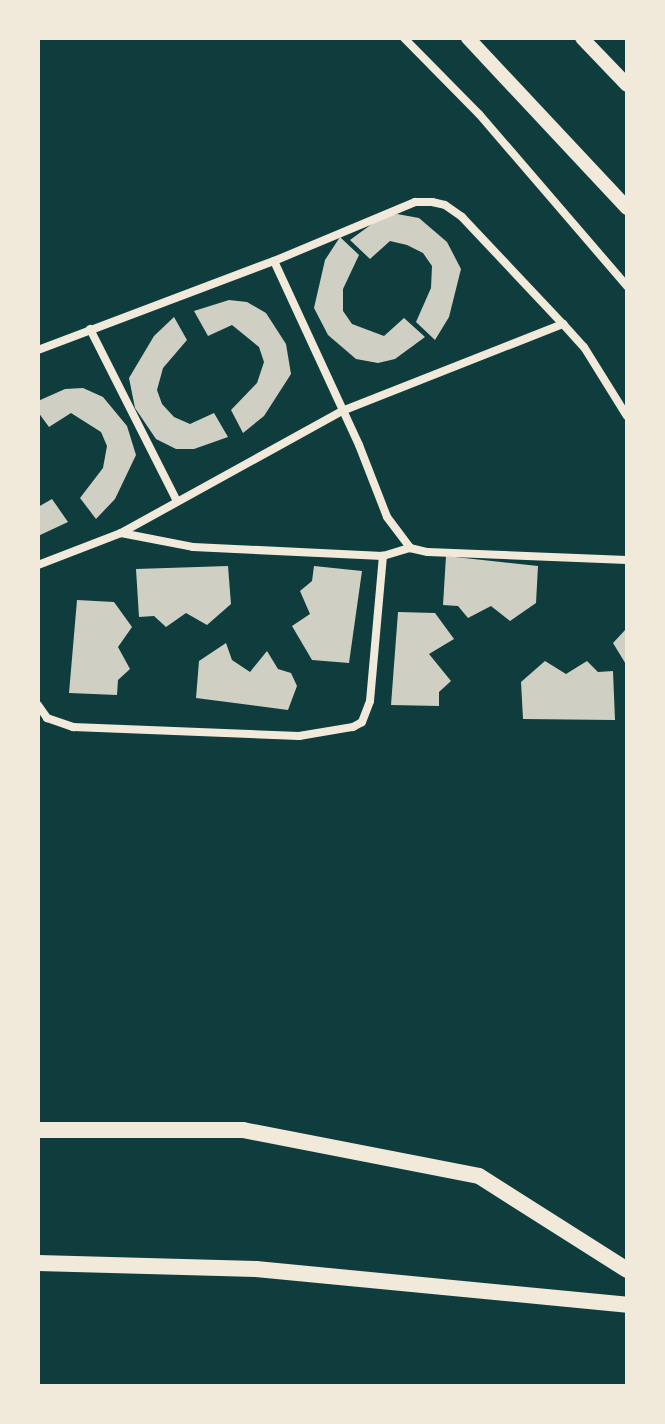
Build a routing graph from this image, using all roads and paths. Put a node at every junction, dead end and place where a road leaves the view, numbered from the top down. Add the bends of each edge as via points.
1 (404, 38) edge
2 (468, 38) edge
3 (582, 38) edge
4 (627, 85) edge
5 (627, 208) edge
6 (274, 261) junction
7 (627, 286) edge
8 (563, 324) junction
9 (90, 329) junction
10 (38, 350) edge
11 (342, 411) junction
12 (627, 416) edge
13 (177, 501) junction
14 (121, 533) junction
15 (410, 548) junction
16 (383, 556) junction
17 (627, 560) edge
18 (38, 565) edge
19 (38, 705) edge
20 (38, 1130) edge
21 (38, 1263) edge
22 (627, 1270) edge
23 (627, 1305) edge

1 - 7 street via 479,114
2 - 5 street
3 - 4 street
6 - 8 street via 415,202 432,202 462,217
6 - 9 street
6 - 11 street
8 - 11 street
8 - 12 street via 584,347
9 - 10 street
9 - 13 street
11 - 13 street
11 - 15 street via 387,517
13 - 14 street
14 - 16 street via 193,547
14 - 18 street
15 - 16 street
15 - 17 street
16 - 19 street via 370,701 362,722 353,727 299,736 73,727 47,718
20 - 22 main road via 243,1130 479,1176
21 - 23 main road via 256,1269

